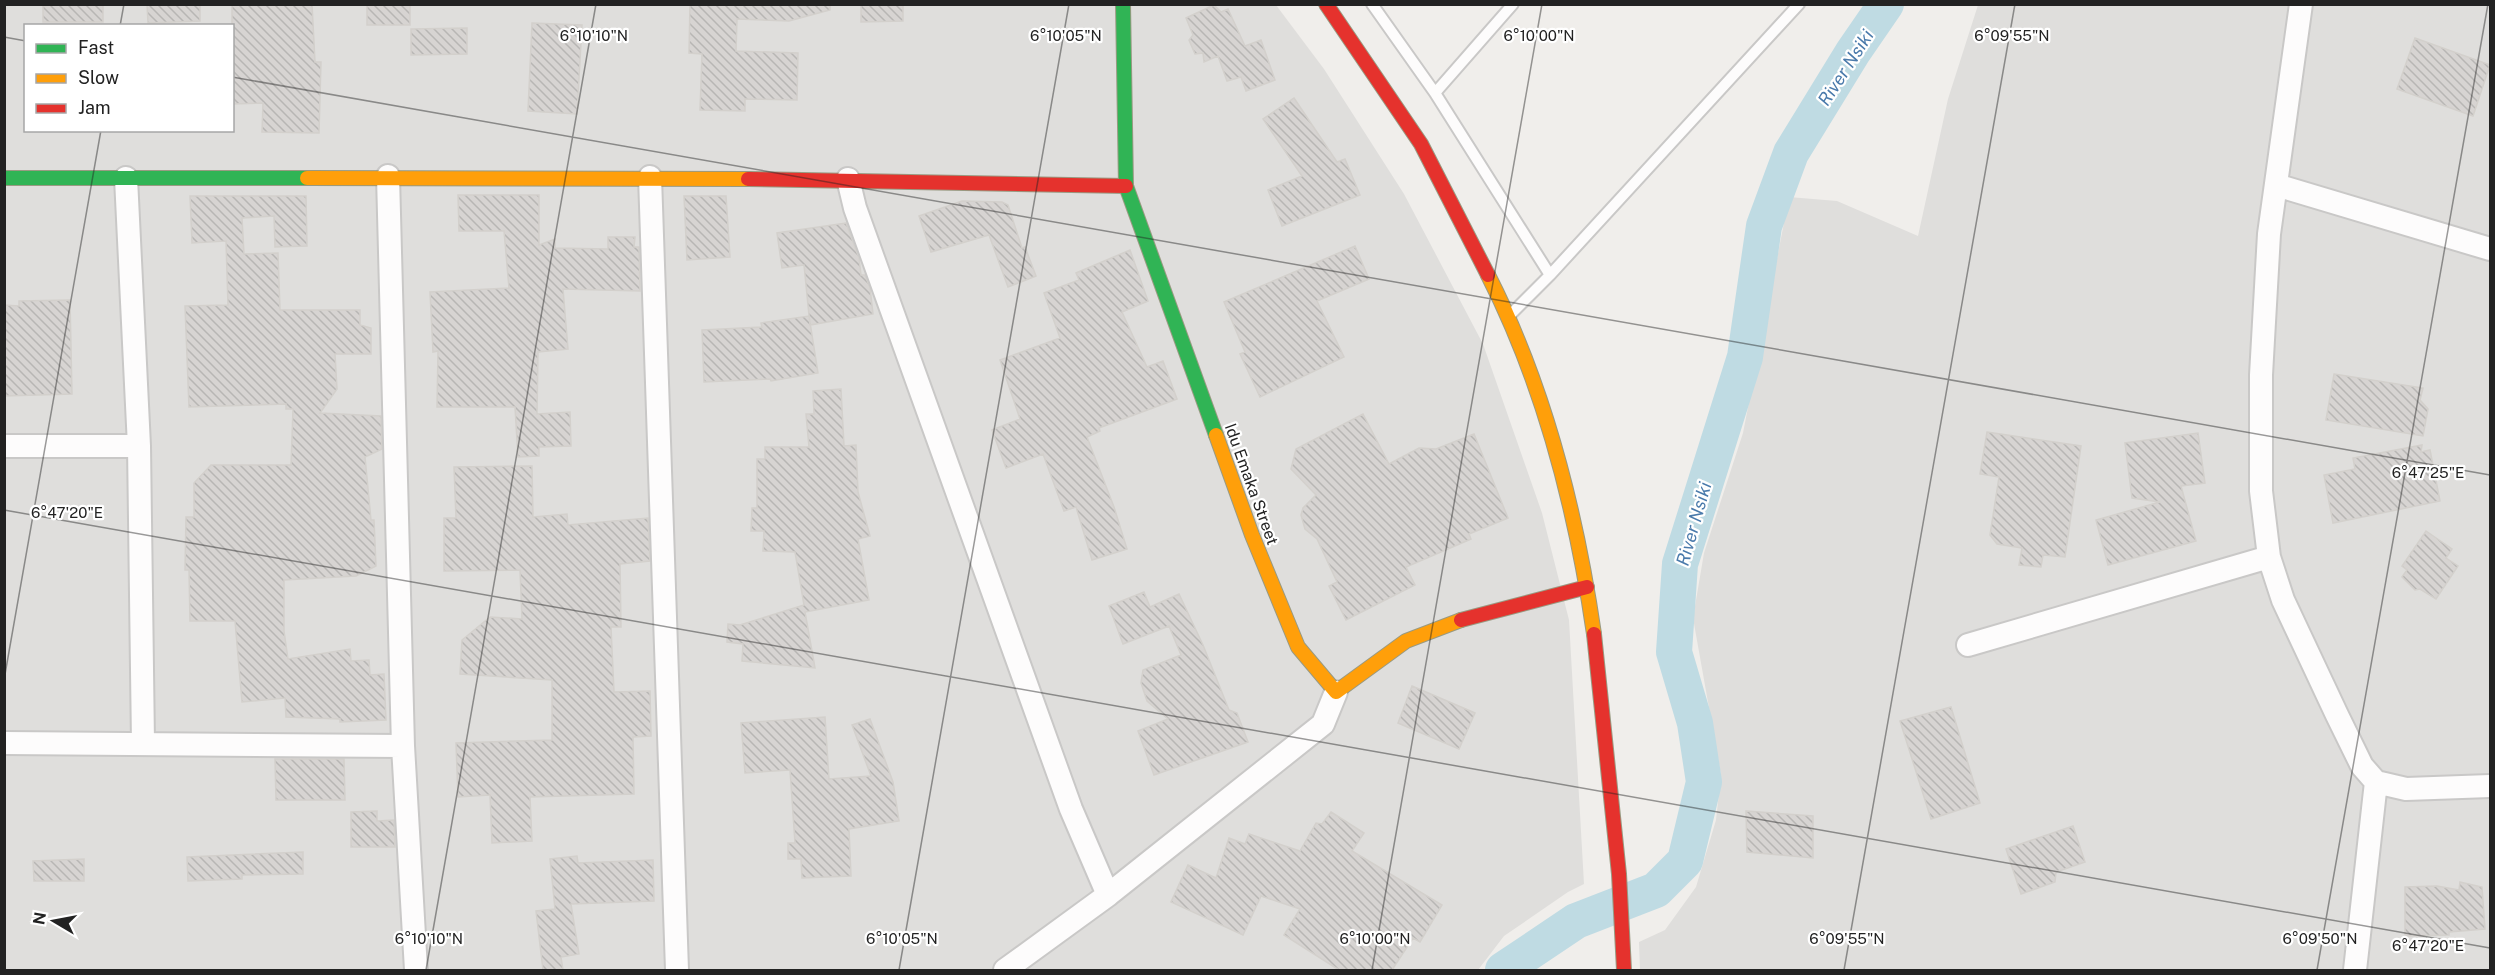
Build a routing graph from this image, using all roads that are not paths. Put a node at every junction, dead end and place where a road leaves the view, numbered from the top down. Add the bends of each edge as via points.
1 (1122, 4) edge
2 (1326, 4) edge
3 (1372, 4) edge
4 (1513, 4) edge
5 (1799, 4) edge
6 (2301, 4) edge
7 (1435, 93) junction
8 (388, 176) junction
9 (650, 177) junction
10 (4, 178) edge
11 (126, 178) junction
12 (848, 179) junction
13 (2276, 185) junction
14 (1126, 186) junction
15 (2490, 249) edge
16 (1550, 275) junction
17 (1509, 316) junction
18 (4, 446) edge
19 (139, 446) junction
20 (2269, 557) junction
21 (1587, 587) junction
22 (1968, 645) dead end
23 (1336, 692) junction
24 (4, 743) edge
25 (143, 743) junction
26 (403, 746) junction
27 (2376, 782) junction
28 (2490, 786) edge
29 (1108, 895) junction
30 (416, 970) edge
31 (677, 970) edge
32 (1005, 970) edge
33 (1624, 970) edge
34 (2355, 970) edge

1 - 14 street, Idu Emaka Street
2 - 17 street via 1421,144
3 - 7 lane
4 - 7 lane
5 - 16 lane
6 - 13 street
7 - 16 lane
8 - 9 street
8 - 11 street
8 - 26 street
9 - 12 street
9 - 31 street
10 - 11 street
11 - 19 street
12 - 14 street
12 - 29 street via 855,208 1063,787
13 - 15 street
13 - 20 street via 2269,234 2261,375 2261,492
14 - 23 street, Idu Emaka Street via 1252,535 1298,647
16 - 17 lane
17 - 21 street via 1541,398
18 - 19 street
19 - 25 street
20 - 22 street
20 - 27 street via 2283,600 2337,715 2362,766
21 - 23 street via 1447,624 1406,641
21 - 33 street via 1619,874
23 - 29 street via 1323,724
24 - 25 street
25 - 26 street
26 - 30 street
27 - 28 street via 2406,789
27 - 34 street
29 - 32 street

